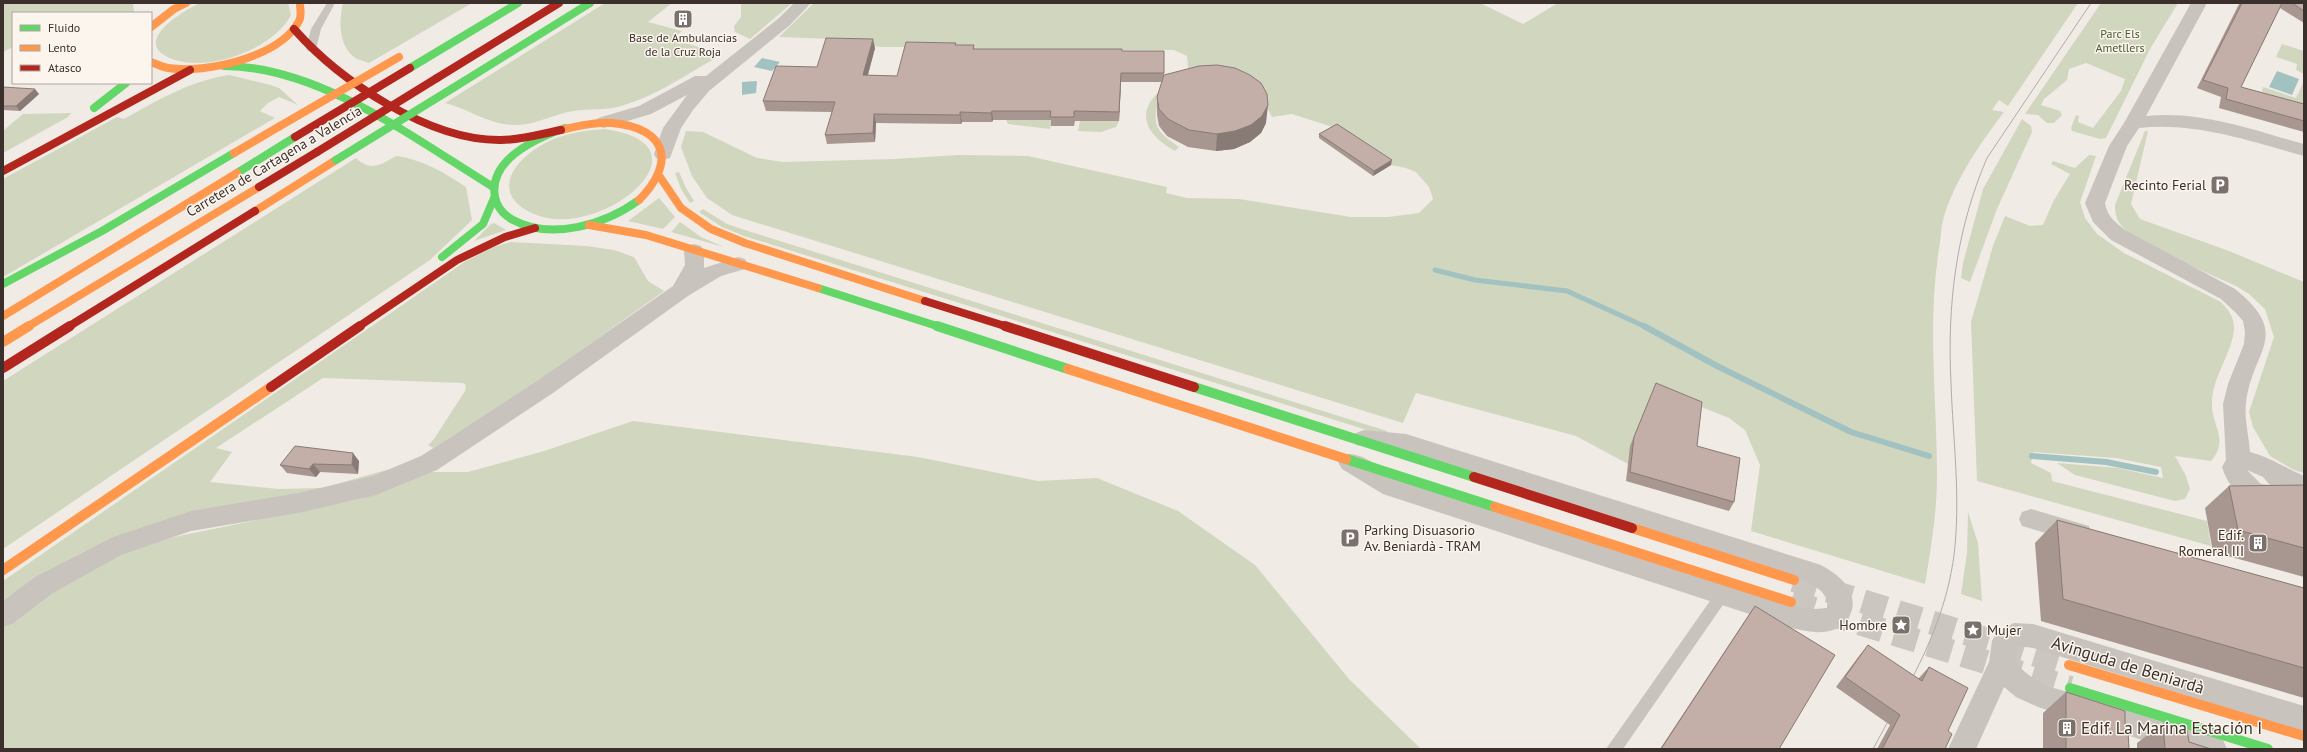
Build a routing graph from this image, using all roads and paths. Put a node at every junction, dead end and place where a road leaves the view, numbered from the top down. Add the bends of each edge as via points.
1 (186, 3) edge
2 (331, 3) edge
3 (518, 3) edge
4 (559, 3) edge
5 (590, 3) edge
6 (804, 3) edge
7 (2199, 3) edge
8 (303, 5) edge
9 (152, 25) edge
10 (294, 29) junction
11 (311, 50) junction
12 (402, 55) dead end
13 (152, 62) edge
14 (224, 66) junction
15 (725, 67) junction
16 (190, 70) junction
17 (125, 84) edge
18 (2147, 97) junction
19 (85, 114) dead end
20 (2178, 120) junction
21 (604, 122) junction
22 (2133, 123) junction
23 (69, 124) dead end
24 (564, 128) junction
25 (2304, 150) edge
26 (663, 154) junction
27 (3, 162) edge
28 (3, 171) edge
29 (660, 177) junction
30 (493, 187) junction
31 (494, 198) junction
32 (589, 225) junction
33 (535, 228) junction
34 (102, 231) junction
35 (694, 251) junction
36 (432, 264) dead end
37 (738, 264) junction
38 (3, 284) edge
39 (681, 290) junction
40 (9, 291) dead end
41 (387, 296) dead end
42 (3, 316) edge
43 (348, 322) dead end
44 (3, 342) edge
45 (3, 368) edge
46 (2237, 426) junction
47 (1339, 445) junction
48 (147, 460) dead end
49 (2238, 462) junction
50 (2286, 481) edge
51 (2031, 519) dead end
52 (2105, 540) edge
53 (3, 559) edge
54 (3, 570) edge
55 (1794, 580) tunnel mouth
56 (1722, 594) junction
57 (1791, 602) tunnel mouth
58 (3, 616) edge
59 (2002, 662) junction
60 (2069, 665) tunnel mouth
61 (2070, 688) tunnel mouth
62 (2304, 719) edge
63 (2304, 736) edge
64 (1614, 749) edge
65 (1962, 749) edge
66 (2213, 749) edge
67 (2268, 749) edge

1 - 9 main road via 157,16
2 - 11 lane via 316,28
3 - 42 main road, Carretera de Cartagena a Valencia, bridge
4 - 44 main road, Carretera de Cartagena a Valencia, bridge
5 - 45 main road, bridge
6 - 15 street
7 - 18 street
8 - 10 main road via 301,18
10 - 11 main road
10 - 14 main road via 265,50
11 - 24 main road via 334,70 367,91 419,118 454,131 487,140 506,140
12 - 34 main road, bridge
13 - 16 main road via 171,69
14 - 16 main road
14 - 30 main road via 251,67 284,75 336,96 412,136
15 - 21 street via 645,110
15 - 26 street via 681,112 668,136
16 - 28 main road
17 - 19 main road
18 - 20 street
18 - 22 street
20 - 22 street
20 - 25 street
21 - 24 main road
21 - 26 main road via 644,131 657,141
22 - 46 street via 2113,156 2095,203 2096,210 2104,224 2118,235 2228,294 2248,310 2257,330 2254,351 2234,402
23 - 27 main road
24 - 30 main road via 531,142 509,158 498,172
26 - 29 main road via 664,165
29 - 32 main road via 649,192 633,205 612,217
29 - 47 main road via 681,207 697,221 745,243
30 - 31 main road
31 - 33 main road via 501,211 515,222
31 - 36 main road via 483,224
32 - 33 main road via 561,229
32 - 35 main road via 646,235
33 - 54 main road via 480,247 450,264
34 - 38 main road
34 - 40 main road via 61,260
35 - 37 main road
35 - 39 street via 695,265
37 - 39 street via 714,271
37 - 47 main road
39 - 58 street via 545,387 429,463 376,485 298,503 191,521 113,547 44,585
41 - 43 main road
46 - 49 street
46 - 50 street
47 - 55 main road
47 - 56 street via 1391,487
47 - 56 street via 1406,443 1796,567 1829,583 1840,599 1840,610 1835,618 1806,620
47 - 57 main road
48 - 53 main road
49 - 50 street via 2248,461
49 - 50 street via 2234,467 2235,475 2242,484 2253,491 2276,495
51 - 52 street
56 - 64 lane
59 - 62 street, Avinguda de Beniardà via 2005,642 2014,634 2033,636
59 - 65 street, Avinguda de Beniardà
59 - 66 street via 2009,676 2018,685 2114,730
60 - 63 main road, Avinguda de Beniardà
61 - 67 main road

